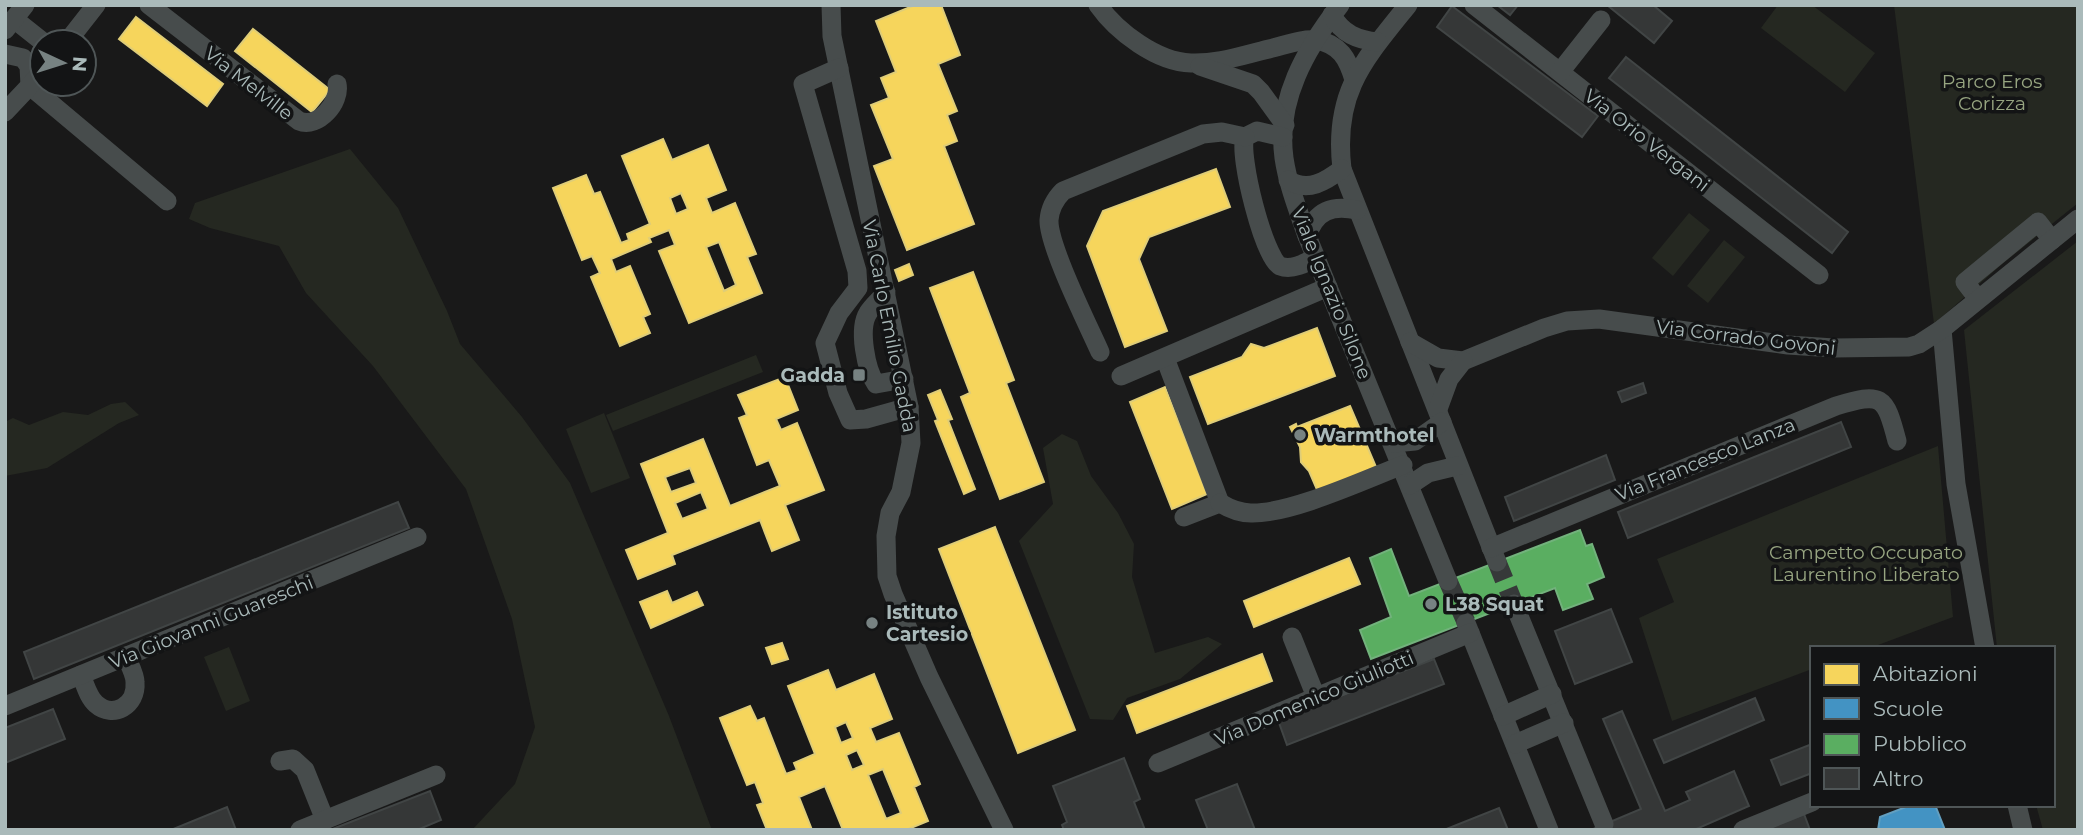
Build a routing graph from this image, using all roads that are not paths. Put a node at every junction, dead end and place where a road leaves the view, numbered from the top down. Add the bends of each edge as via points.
1 (96, 5) edge
2 (149, 5) edge
3 (831, 5) edge
4 (1098, 5) edge
5 (1408, 5) edge
6 (1474, 5) edge
7 (1336, 10) edge
8 (1601, 20) dead end
9 (78, 28) edge
10 (1314, 40) junction
11 (1378, 42) junction
12 (5, 54) edge
13 (1189, 63) junction
14 (28, 66) edge
15 (839, 68) junction
16 (1560, 72) junction
17 (1354, 80) junction
18 (337, 84) dead end
19 (28, 88) edge
20 (55, 98) edge
21 (5, 112) edge
22 (1284, 131) junction
23 (1245, 136) junction
24 (1342, 169) junction
25 (1288, 180) junction
26 (167, 201) dead end
27 (1357, 210) junction
28 (2078, 219) edge
29 (872, 230) junction
30 (1307, 236) junction
31 (848, 239) junction
32 (1316, 257) junction
33 (1819, 275) dead end
34 (1328, 287) junction
35 (887, 292) junction
36 (1942, 328) junction
37 (1410, 342) junction
38 (1100, 352) dead end
39 (1165, 358) junction
40 (1463, 361) junction
41 (1121, 376) dead end
42 (904, 379) junction
43 (909, 407) junction
44 (1440, 416) junction
45 (1897, 441) dead end
46 (1394, 443) junction
47 (1403, 465) junction
48 (1457, 466) junction
49 (1410, 485) junction
50 (1220, 503) junction
51 (1184, 517) dead end
52 (417, 537) dead end
53 (1448, 580) tunnel mouth
54 (1514, 604) tunnel mouth
55 (1292, 637) dead end
56 (1985, 646) edge
57 (126, 656) junction
58 (81, 675) junction
59 (1552, 694) junction
60 (1316, 697) junction
61 (5, 706) edge
62 (1503, 716) junction
63 (1564, 723) junction
64 (1515, 744) junction
65 (280, 761) dead end
66 (1158, 763) dead end
67 (436, 775) dead end
68 (1810, 803) edge
69 (2017, 807) edge
70 (325, 820) junction
71 (1604, 824) dead end
72 (1548, 829) edge
73 (300, 830) edge
74 (1004, 830) edge
75 (1743, 830) edge
76 (2023, 830) edge

1 - 9 street
2 - 18 street, Via Melville via 305,124 320,119 337,96
3 - 15 street, Via Carlo Emilio Gadda
4 - 13 street via 1130,39
5 - 11 street
6 - 16 street, Via Orio Vergani
7 - 10 street, Viale Ignazio Silone
7 - 11 street via 1337,25 1345,32
8 - 16 street
10 - 13 street
10 - 17 street via 1338,48
10 - 22 street, Viale Ignazio Silone via 1289,96
11 - 17 street
12 - 14 street via 19,56
13 - 22 street via 1253,84
15 - 29 street, Via Carlo Emilio Gadda
15 - 31 street via 803,84
16 - 33 street, Via Orio Vergani
17 - 24 street via 1341,121
19 - 21 street
20 - 26 street
22 - 23 street
22 - 25 street, Viale Ignazio Silone
23 - 32 street via 1249,188 1276,263 1297,267
23 - 38 street via 1222,132 1193,137 1063,191 1055,200 1049,229
24 - 25 street via 1315,185
24 - 27 street
25 - 30 street, Viale Ignazio Silone
27 - 30 street via 1325,210
27 - 37 street
28 - 36 street, Via Corrado Govoni
29 - 31 street
29 - 35 street, Via Carlo Emilio Gadda
30 - 32 street, Viale Ignazio Silone
31 - 43 street via 858,288 825,343 838,393 850,420
32 - 34 street, Viale Ignazio Silone
34 - 39 street
34 - 46 street, Viale Ignazio Silone
35 - 42 street, Via Carlo Emilio Gadda
35 - 42 street via 866,315 868,373 876,384
36 - 40 street, Via Corrado Govoni via 1909,347 1834,348 1586,318 1544,328
36 - 56 street via 1956,484
37 - 40 street via 1438,358
37 - 44 street
39 - 41 street
39 - 50 street
40 - 44 street via 1449,379
42 - 43 street, Via Carlo Emilio Gadda
43 - 74 street, Via Carlo Emilio Gadda via 911,443 901,492 890,513 887,576 929,677
44 - 46 street via 1415,441
44 - 48 street
45 - 48 street, Via Francesco Lanza via 1886,406 1876,399 1836,405 1494,555
46 - 47 street, Viale Ignazio Silone
47 - 49 street, Viale Ignazio Silone
47 - 50 street via 1280,510 1234,511
48 - 49 street via 1428,473
49 - 53 street, Viale Ignazio Silone
50 - 51 street
52 - 57 street, Via Giovanni Guareschi
54 - 59 street
55 - 60 street
57 - 58 street, Via Giovanni Guareschi
57 - 58 street via 136,683 134,694 120,711 110,712 93,702
58 - 61 street, Via Giovanni Guareschi
59 - 62 street
59 - 63 street
60 - 62 street, Via Domenico Giuliotti via 1468,627
60 - 66 street, Via Domenico Giuliotti
62 - 64 street
63 - 64 street
63 - 71 street
64 - 72 street
65 - 70 street via 293,759 304,770
67 - 70 street
68 - 75 street
69 - 76 street
70 - 73 street

